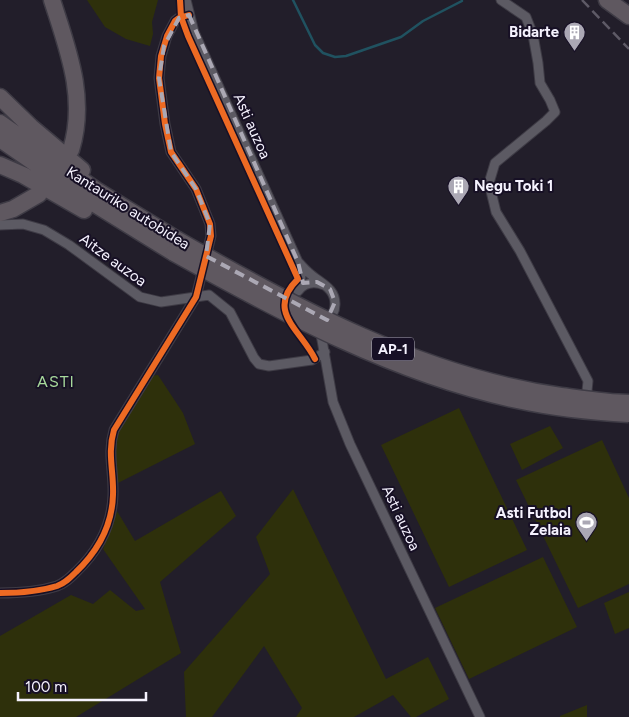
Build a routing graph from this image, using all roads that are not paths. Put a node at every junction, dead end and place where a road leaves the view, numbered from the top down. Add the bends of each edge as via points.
1 (52, 0) edge
2 (186, 0) edge
3 (501, 0) edge
4 (607, 0) edge
5 (189, 15) junction
6 (629, 16) edge
7 (0, 96) edge
8 (0, 123) edge
9 (0, 139) edge
10 (71, 150) dead end
11 (0, 165) edge
12 (38, 194) dead end
13 (0, 213) edge
14 (133, 214) junction
15 (0, 225) edge
16 (173, 251) junction
17 (298, 262) junction
18 (324, 284) junction
19 (299, 289) junction
20 (196, 298) junction
21 (335, 309) junction
22 (323, 322) junction
23 (341, 330) junction
24 (323, 340) junction
25 (325, 352) junction
26 (586, 404) junction
27 (629, 404) edge
28 (629, 414) edge
29 (0, 593) edge
30 (480, 717) edge

1 - 10 highway via 72,66 77,95 76,134
2 - 5 street, Asti auzoa
3 - 26 street via 526,17 533,35 540,84 555,112 495,163 489,183 496,212 588,381
4 - 6 highway
5 - 17 street, Asti auzoa
5 - 20 street via 179,18 167,36 159,78 171,152 196,189 210,224 211,236
7 - 14 highway
8 - 14 highway, Kantauriko autobidea / AP-1
9 - 16 highway, Kantauriko autobidea / AP-1 via 85,198
11 - 16 highway via 23,174 92,216
12 - 13 highway
14 - 16 highway, Kantauriko autobidea / AP-1
15 - 20 street, Aitze auzoa via 23,224 44,230 140,297 161,302
16 - 27 highway, Kantauriko autobidea / AP-1, bridge via 395,350 456,371 504,385
16 - 28 highway, AP-1, bridge via 216,283 236,288 391,361 516,400
17 - 18 street, Asti auzoa
17 - 19 street, Asti auzoa via 301,275
18 - 19 street via 308,283
18 - 21 street via 334,295
19 - 22 street via 293,300 297,316 311,324
20 - 25 street, Aitze auzoa via 209,296 230,312 259,364 268,366 311,360
20 - 29 street via 114,430 110,452 112,510 99,546 66,582
21 - 22 street
21 - 23 street
22 - 23 street
22 - 24 street, Asti auzoa
23 - 24 street
23 - 26 street via 386,352 458,377 533,396
24 - 25 street, Asti auzoa
25 - 30 street, Asti auzoa via 333,402 350,444
26 - 27 street

